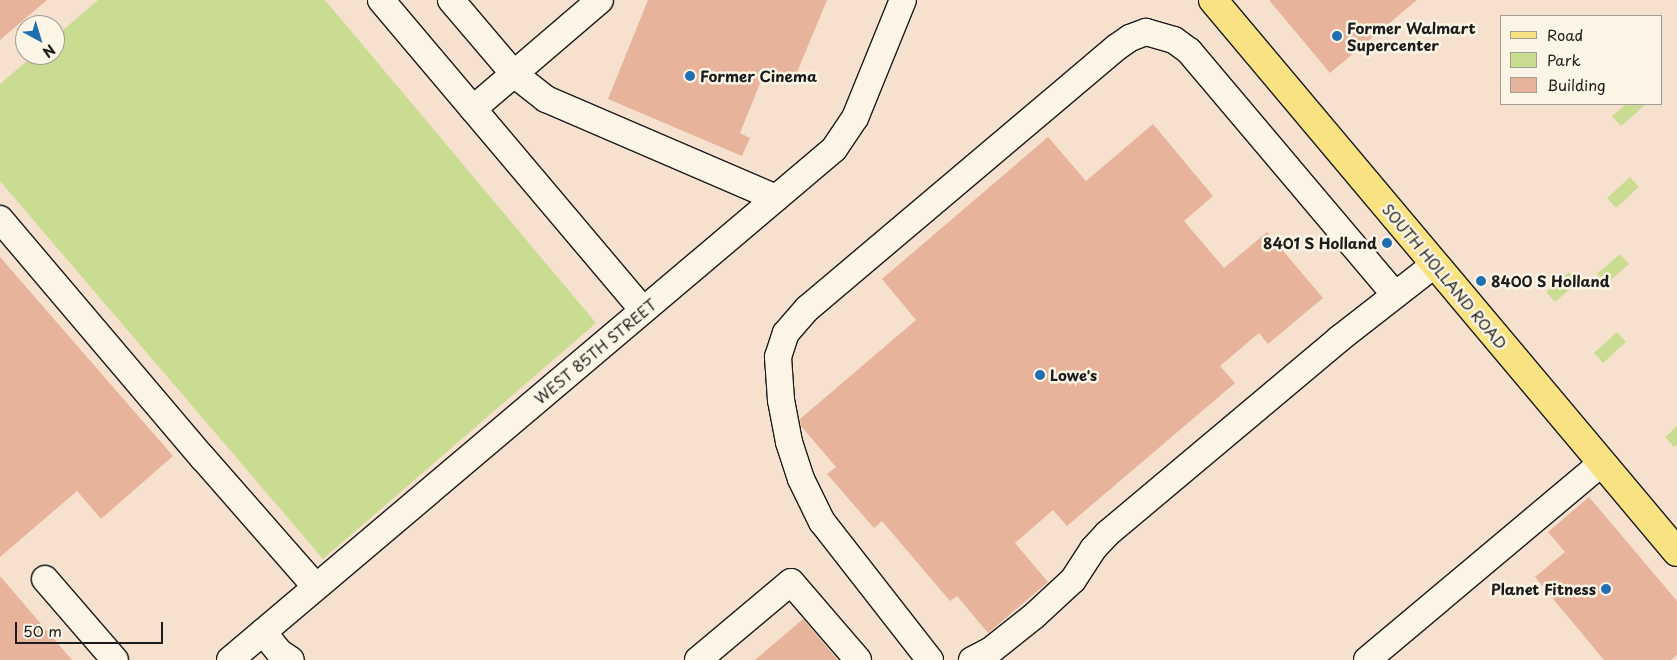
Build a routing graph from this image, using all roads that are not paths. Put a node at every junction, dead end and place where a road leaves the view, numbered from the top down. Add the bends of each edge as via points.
1 (381, 0) edge
2 (451, 0) edge
3 (600, 0) edge
4 (903, 0) edge
5 (1213, 0) edge
6 (514, 74) junction
7 (473, 109) junction
8 (776, 198) junction
9 (0, 220) edge
10 (1435, 264) junction
11 (1395, 295) junction
12 (643, 310) junction
13 (1602, 463) junction
14 (1677, 552) edge
15 (45, 579) dead end
16 (316, 587) junction
17 (263, 632) junction
18 (114, 660) edge
19 (230, 660) edge
20 (291, 660) edge
21 (698, 660) edge
22 (858, 660) edge
23 (930, 660) edge
24 (972, 660) edge
25 (1367, 660) edge

1 - 7 street
2 - 6 street
3 - 6 street
4 - 8 street, WEST 85TH STREET via 845,135 834,149
5 - 10 main road, SOUTH HOLLAND ROAD
6 - 7 street
6 - 8 street via 546,99
7 - 12 street
8 - 12 street, WEST 85TH STREET
9 - 16 street
10 - 11 street
10 - 13 main road, SOUTH HOLLAND ROAD
11 - 23 street via 1189,51 1174,40 1146,32 1116,47 808,308 786,333 778,357 781,400 789,442 801,479 822,522
11 - 24 street via 1108,533 1073,580 990,651
12 - 16 street, WEST 85TH STREET
13 - 14 main road, SOUTH HOLLAND ROAD
13 - 25 street
15 - 18 street
16 - 17 street, WEST 85TH STREET
17 - 19 street, WEST 85TH STREET
17 - 20 street via 279,652
21 - 22 street via 791,582

